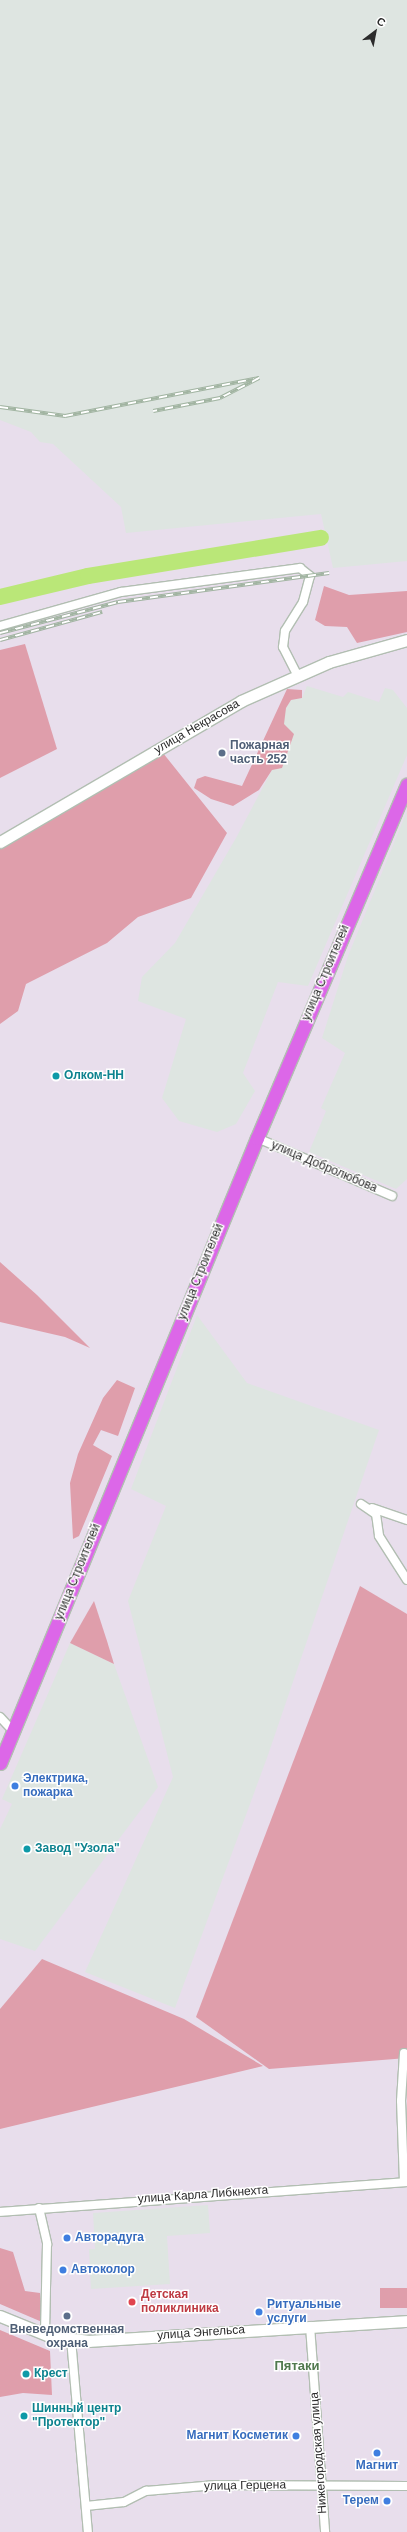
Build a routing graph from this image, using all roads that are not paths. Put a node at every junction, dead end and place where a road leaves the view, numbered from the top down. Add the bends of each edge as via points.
1 (0, 626) edge
2 (407, 640) edge
3 (298, 677) junction
4 (407, 784) edge
5 (0, 842) edge
6 (257, 1138) junction
7 (392, 1196) dead end
8 (407, 1520) edge
9 (407, 1580) edge
10 (0, 1717) edge
11 (13, 1731) junction
12 (0, 1762) edge
13 (404, 2053) dead end
14 (405, 2182) edge
15 (39, 2208) junction
16 (0, 2212) edge
17 (0, 2316) edge
18 (407, 2321) edge
19 (310, 2326) junction
20 (45, 2334) junction
21 (71, 2339) junction
22 (322, 2485) junction
23 (407, 2486) edge
24 (86, 2506) junction
25 (88, 2532) edge
26 (324, 2532) edge

1 - 3 street via 121,592 300,568 310,576 304,602 285,631 283,647
2 - 3 street, улица Некрасова via 329,662
3 - 5 street, улица Некрасова via 241,701
4 - 6 main road, улица Строителей
6 - 7 street, улица Добролюбова
6 - 11 main road, улица Строителей
8 - 9 street via 360,1504 376,1514 378,1536
10 - 11 street
11 - 12 main road, улица Строителей
13 - 14 street
14 - 15 street, улица Карла Либкнехта
15 - 16 street, улица Карла Либкнехта
15 - 20 street via 46,2244
17 - 20 street, улица Энгельса
18 - 19 street, улица Энгельса
19 - 21 street, улица Энгельса
19 - 22 street, Нижегородская улица
20 - 21 street, улица Энгельса
21 - 24 street
22 - 23 street, улица Герцена
22 - 24 street, улица Герцена via 216,2485 146,2491 124,2502
22 - 26 street, Нижегородская улица
24 - 25 street

